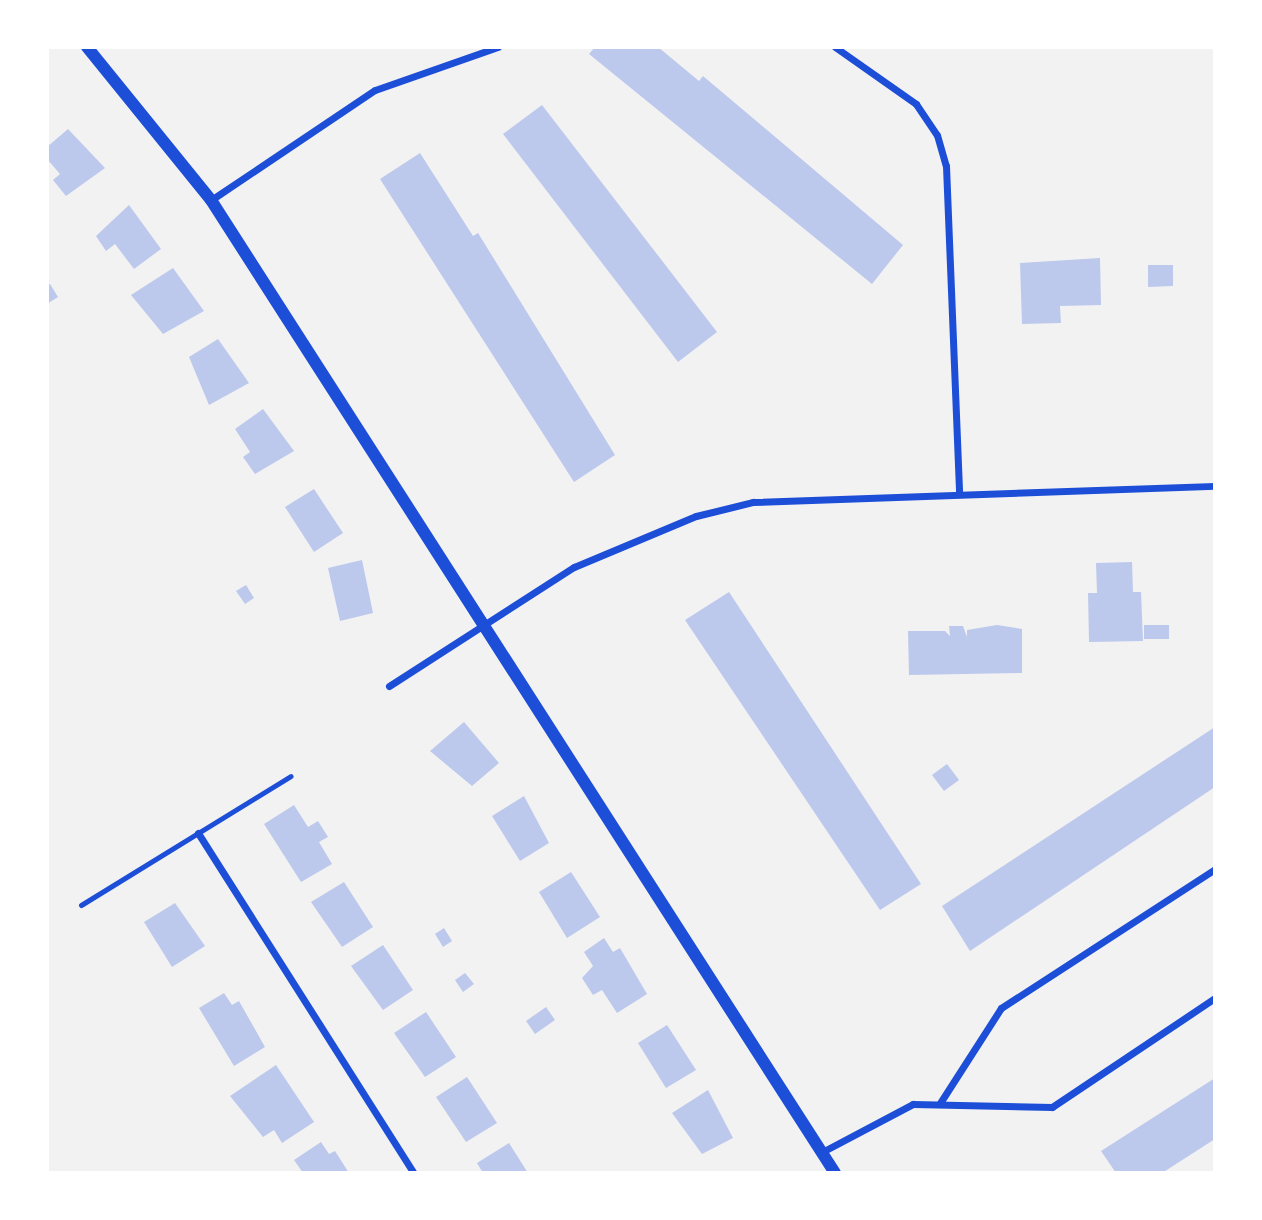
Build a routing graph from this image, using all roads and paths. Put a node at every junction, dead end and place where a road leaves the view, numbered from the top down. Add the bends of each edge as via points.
1 (87, 47) edge
2 (498, 47) edge
3 (835, 47) edge
4 (211, 200) junction
5 (1215, 486) edge
6 (959, 491) junction
7 (485, 624) junction
8 (389, 686) dead end
9 (290, 776) dead end
10 (198, 833) junction
11 (1215, 869) edge
12 (81, 905) dead end
13 (1215, 998) edge
14 (940, 1103) junction
15 (822, 1152) junction
16 (414, 1173) edge
17 (835, 1173) edge

1 - 4 street
2 - 4 street via 375,90
3 - 6 street via 916,104 937,135 946,166
4 - 7 street
5 - 6 street
6 - 7 street via 765,500 696,516 575,567
7 - 8 street
7 - 15 street
9 - 10 lane
10 - 12 lane
10 - 16 street
11 - 14 street via 1001,1008
13 - 14 street via 1052,1107
14 - 15 street via 887,1114
15 - 17 street

